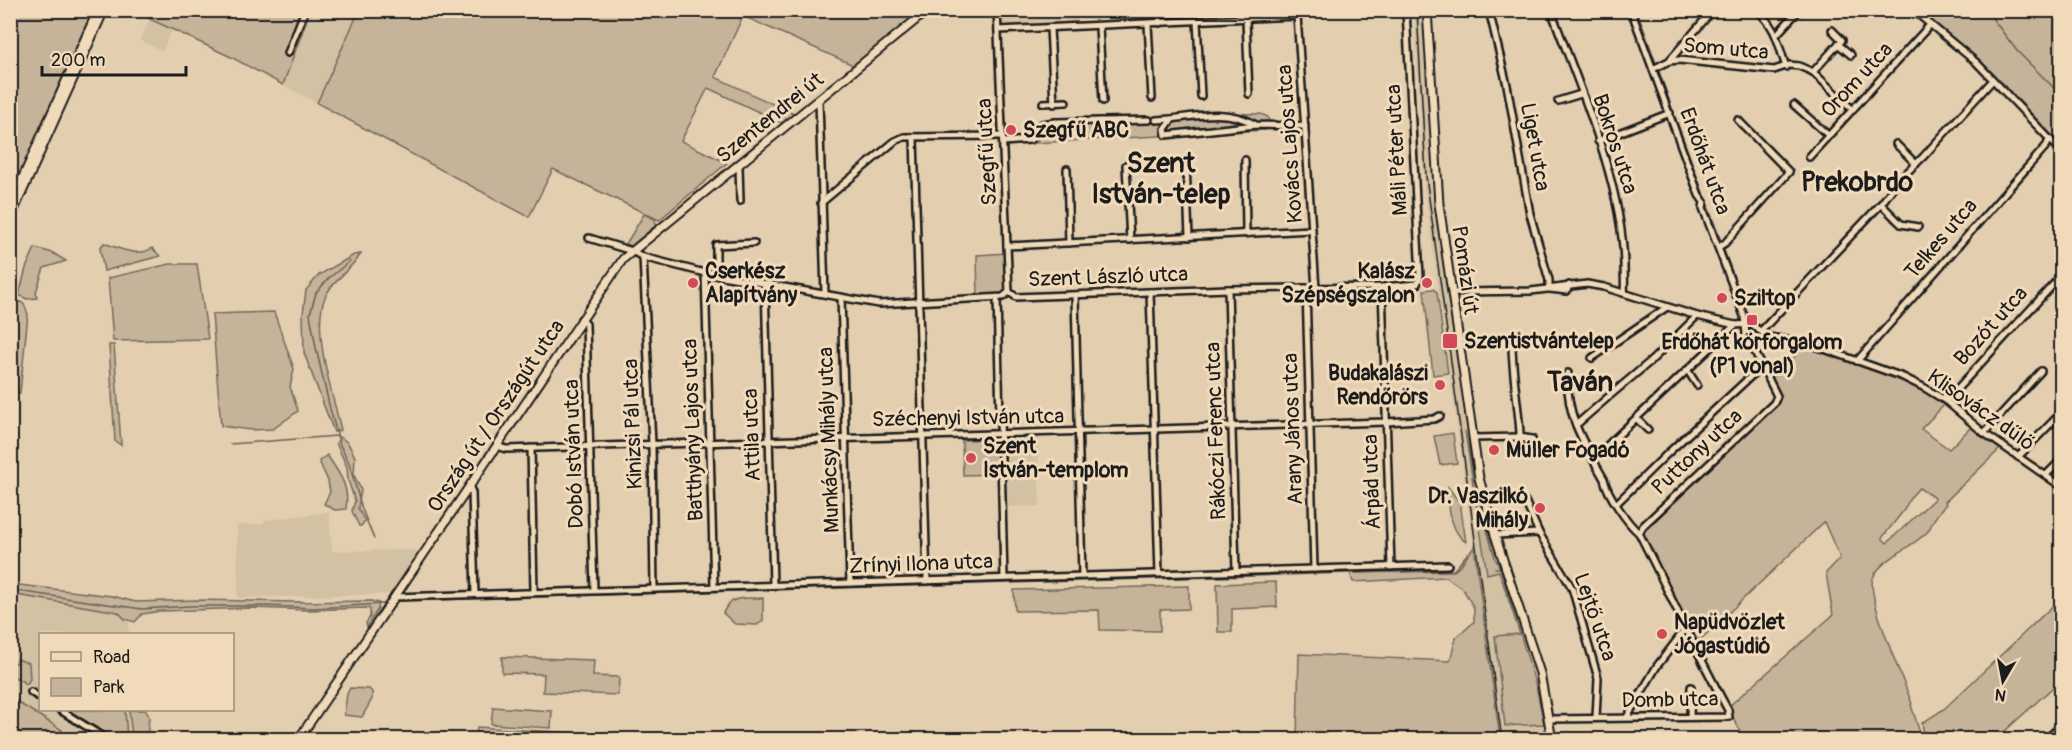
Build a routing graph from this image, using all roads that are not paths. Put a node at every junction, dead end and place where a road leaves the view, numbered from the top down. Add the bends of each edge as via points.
1 (98, 10) edge
2 (104, 10) edge
3 (304, 10) edge
4 (928, 10) edge
5 (997, 10) edge
6 (1159, 10) edge
7 (1313, 10) edge
8 (1406, 10) edge
9 (1427, 10) edge
10 (1489, 10) edge
11 (1551, 10) edge
12 (1631, 10) edge
13 (1713, 10) edge
14 (1757, 10) edge
15 (1799, 10) edge
16 (1913, 10) edge
17 (1297, 16) junction
18 (1246, 20) junction
19 (1197, 21) junction
20 (1160, 23) junction
21 (1148, 24) junction
22 (1930, 25) junction
23 (1099, 27) junction
24 (1050, 28) junction
25 (998, 30) junction
26 (1832, 30) dead end
27 (1777, 34) junction
28 (1838, 44) junction
29 (1678, 51) junction
30 (288, 53) dead end
31 (1851, 55) dead end
32 (1682, 61) junction
33 (1669, 62) junction
34 (1786, 67) junction
35 (1653, 69) junction
36 (1813, 72) junction
37 (1992, 81) junction
38 (1250, 94) dead end
39 (1581, 94) junction
40 (1201, 96) dead end
41 (1152, 98) dead end
42 (819, 101) junction
43 (1103, 101) dead end
44 (1558, 101) dead end
45 (1066, 102) dead end
46 (1043, 103) dead end
47 (1054, 103) junction
48 (1794, 105) dead end
49 (1853, 110) junction
50 (1670, 113) junction
51 (1172, 119) junction
52 (1149, 120) dead end
53 (1156, 120) dead end
54 (1737, 120) dead end
55 (1100, 121) junction
56 (1256, 125) junction
57 (1305, 126) junction
58 (1100, 134) dead end
59 (1828, 135) junction
60 (914, 137) junction
61 (1002, 139) junction
62 (2049, 139) junction
63 (1598, 141) junction
64 (1896, 144) dead end
65 (2061, 152) edge
66 (1809, 157) dead end
67 (1245, 160) dead end
68 (1186, 163) dead end
69 (1916, 164) junction
70 (739, 165) junction
71 (1126, 165) dead end
72 (1067, 169) dead end
73 (740, 201) dead end
74 (820, 203) junction
75 (1881, 204) junction
76 (10, 206) edge
77 (10, 219) edge
78 (1918, 227) dead end
79 (1312, 230) junction
80 (1246, 234) junction
81 (1189, 237) junction
82 (589, 238) dead end
83 (1130, 240) junction
84 (754, 243) dead end
85 (1069, 243) junction
86 (1007, 246) junction
87 (1719, 246) junction
88 (632, 251) junction
89 (643, 257) junction
90 (705, 273) junction
91 (716, 275) junction
92 (2061, 275) edge
93 (765, 284) junction
94 (1414, 286) joint
95 (1382, 287) junction
96 (1316, 288) junction
97 (1228, 289) junction
98 (1306, 289) junction
99 (1549, 289) junction
100 (1009, 292) junction
101 (1150, 292) junction
102 (1623, 292) junction
103 (825, 294) junction
104 (1452, 294) junction
105 (1075, 296) junction
106 (841, 297) junction
107 (997, 298) junction
108 (919, 303) junction
109 (1667, 306) junction
110 (1697, 316) junction
111 (581, 319) junction
112 (1746, 323) junction
113 (1735, 325) junction
114 (1762, 330) junction
115 (1512, 336) dead end
116 (1592, 358) dead end
117 (1857, 361) junction
118 (1762, 366) junction
119 (1688, 371) junction
120 (2041, 371) dead end
121 (1568, 373) dead end
122 (1697, 385) dead end
123 (1776, 396) joint
124 (1946, 400) junction
125 (2061, 412) edge
126 (1440, 416) dead end
127 (1637, 418) junction
128 (1386, 422) junction
129 (1309, 424) junction
130 (1576, 425) junction
131 (1232, 426) junction
132 (1153, 429) junction
133 (1648, 430) dead end
134 (1078, 432) junction
135 (1000, 433) junction
136 (1984, 433) junction
137 (924, 436) junction
138 (847, 437) junction
139 (1519, 437) junction
140 (1473, 438) junction
141 (1532, 439) dead end
142 (769, 440) junction
143 (710, 442) junction
144 (652, 444) junction
145 (497, 446) junction
146 (590, 446) junction
147 (531, 448) junction
148 (2018, 457) junction
149 (1593, 459) junction
150 (2061, 459) edge
151 (2046, 475) junction
152 (469, 487) junction
153 (2061, 487) edge
154 (1525, 501) dead end
155 (1617, 503) junction
156 (1539, 533) junction
157 (1639, 533) junction
158 (1495, 535) junction
159 (1448, 565) dead end
160 (1391, 567) junction
161 (1314, 569) junction
162 (1236, 572) junction
163 (1159, 574) junction
164 (1082, 576) junction
165 (1004, 578) junction
166 (927, 581) junction
167 (850, 583) junction
168 (773, 585) junction
169 (714, 587) junction
170 (654, 589) junction
171 (594, 590) junction
172 (534, 592) junction
173 (475, 594) junction
174 (393, 599) junction
175 (1686, 627) junction
176 (1691, 687) dead end
177 (31, 692) dead end
178 (39, 697) edge
179 (62, 711) edge
180 (1596, 717) junction
181 (1628, 717) junction
182 (1690, 717) junction
183 (1550, 719) junction
184 (2061, 725) edge
185 (2046, 739) edge
186 (108, 740) edge
187 (298, 740) edge
188 (1552, 740) edge

1 - 76 main road
2 - 77 main road
3 - 30 street
4 - 42 main road, Szentendrei út
5 - 25 street, Szegfű utca
6 - 20 street
7 - 17 street
8 - 94 street, Máli Péter utca via 1420,277
9 - 104 main road, Pomázi út via 1439,204
10 - 99 street, Liget utca
11 - 39 street, Bokros utca
12 - 35 street, Erdőhát utca
13 - 29 street
14 - 27 street
15 - 27 street
16 - 22 street
17 - 18 street
17 - 57 street, Kovács Lajos utca
18 - 19 street
18 - 38 street
19 - 20 street
19 - 40 street
20 - 21 street
21 - 23 street
21 - 41 street
22 - 37 street
22 - 49 street, Orom utca
23 - 24 street
23 - 43 street
24 - 25 street
24 - 47 street
25 - 61 street, Szegfű utca
26 - 28 street via 1842,40
27 - 34 street
28 - 31 street
28 - 36 street
29 - 32 street
29 - 33 street
32 - 33 street, Som utca
32 - 34 street, Som utca via 1766,70
33 - 35 street, Som utca
34 - 36 street, Som utca via 1794,64
35 - 50 street, Erdőhát utca
36 - 49 street
37 - 62 street
37 - 69 street
39 - 44 street
39 - 63 street, Bokros utca
42 - 70 main road, Szentendrei út
42 - 74 street
45 - 47 street
46 - 47 street
48 - 59 street
49 - 59 street, Orom utca
50 - 63 street
50 - 87 street, Erdőhát utca
51 - 53 street
51 - 56 street via 1230,114
51 - 56 street via 1165,129 1166,135
52 - 55 street
54 - 87 street via 1789,172
55 - 58 street
55 - 61 street via 1042,124 1030,140
56 - 57 street
57 - 79 street, Kovács Lajos utca
59 - 66 street, Orom utca
60 - 61 street
60 - 74 street via 895,141
60 - 108 street
61 - 86 street, Szegfű utca
62 - 65 street
62 - 117 street, Telkes utca
63 - 102 street, Bokros utca via 1618,209 1624,255
64 - 69 street
67 - 80 street
68 - 81 street
69 - 75 street
70 - 73 street
70 - 88 main road, Szentendrei út
71 - 83 street
72 - 85 street
74 - 103 street
75 - 78 street via 1901,224
75 - 114 street
79 - 80 street
79 - 96 street, Kovács Lajos utca
80 - 81 street
81 - 83 street
82 - 88 street, Szent László utca
83 - 85 street
84 - 91 street via 716,245
85 - 86 street
86 - 100 street, Szegfű utca
87 - 112 street, Erdőhát utca
88 - 89 street, Szent László utca
88 - 111 main road, Ország út / Országút utca
89 - 90 street, Szent László utca
89 - 144 street, Kinizsi Pál utca
90 - 91 street, Szent László utca
90 - 143 street, Batthyány Lajos utca
91 - 93 street, Szent László utca
92 - 124 street, Bozót utca
93 - 103 street, Szent László utca
93 - 142 street, Attila utca
94 - 95 street, Szent László utca
95 - 96 street, Szent László utca
95 - 128 street, Árpád utca
96 - 98 street, Szent László utca
97 - 98 street, Szent László utca
97 - 101 street, Szent László utca
97 - 131 street, Rákóczi Ferenc utca
98 - 129 street, Arany János utca
99 - 102 street via 1587,284
99 - 104 street
100 - 105 street, Szent László utca via 1016,297
100 - 107 street, Szent László utca
101 - 105 street, Szent László utca
101 - 132 street
102 - 109 street
103 - 106 street, Szent László utca
104 - 140 main road, Pomázi út
105 - 134 street
106 - 108 street, Szent László utca via 879,304
106 - 138 street, Munkácsy Mihály utca
107 - 108 street, Szent László utca
107 - 135 street
108 - 137 street
109 - 110 street
109 - 116 street
110 - 113 street
110 - 130 street
111 - 145 main road, Ország út / Országút utca
111 - 146 street, Dobó István utca via 586,324
112 - 113 street
112 - 114 street, Klisovácz dűlő
112 - 118 street, Erdőhát utca via 1746,334
113 - 119 street
114 - 117 street, Klisovácz dűlő via 1769,337 1810,344
115 - 139 street
117 - 124 street, Klisovácz dűlő via 1904,377
118 - 123 street, Erdőhát utca
118 - 155 street
119 - 122 street
119 - 127 street
120 - 136 street
121 - 130 street via 1569,407
123 - 157 street, Puttony utca via 1774,403
124 - 136 street, Klisovácz dűlő
125 - 148 street
126 - 128 street, Széchenyi István utca
127 - 133 street
127 - 149 street
128 - 129 street, Széchenyi István utca
128 - 160 street, Árpád utca
129 - 131 street, Széchenyi István utca
129 - 161 street, Arany János utca
130 - 149 street
131 - 132 street, Széchenyi István utca
131 - 162 street, Rákóczi Ferenc utca
132 - 134 street, Széchenyi István utca
132 - 163 street
134 - 135 street, Széchenyi István utca
134 - 164 street
135 - 137 street, Széchenyi István utca
135 - 165 street
136 - 148 street, Klisovácz dűlő
137 - 138 street, Széchenyi István utca
137 - 166 street
138 - 142 street, Széchenyi István utca
138 - 167 street, Munkácsy Mihály utca
139 - 140 street
139 - 141 street
140 - 158 main road, Pomázi út
142 - 143 street, Széchenyi István utca
142 - 168 street, Attila utca
143 - 144 street, Széchenyi István utca
143 - 169 street, Batthyány Lajos utca
144 - 146 street, Széchenyi István utca
144 - 170 street, Kinizsi Pál utca
145 - 147 street, Széchenyi István utca
145 - 152 main road, Ország út / Országút utca
146 - 147 street, Széchenyi István utca
146 - 171 street, Dobó István utca
147 - 172 street
148 - 151 street, Klisovácz dűlő
149 - 155 street
150 - 151 street
151 - 153 street, Klisovácz dűlő
152 - 173 street
152 - 174 main road, Ország út / Országút utca
154 - 156 street, Lejtő utca
155 - 157 street
156 - 158 street
156 - 180 street, Lejtő utca via 1574,592 1598,678
157 - 175 street
158 - 183 main road, Pomázi út via 1540,674
159 - 160 street, Zrínyi Ilona utca
160 - 161 street, Zrínyi Ilona utca
161 - 162 street, Zrínyi Ilona utca
162 - 163 street, Zrínyi Ilona utca
163 - 164 street, Zrínyi Ilona utca
164 - 165 street, Zrínyi Ilona utca
165 - 166 street, Zrínyi Ilona utca
166 - 167 street, Zrínyi Ilona utca
167 - 168 street, Zrínyi Ilona utca
168 - 169 street, Zrínyi Ilona utca
169 - 170 street, Zrínyi Ilona utca
170 - 171 street, Zrínyi Ilona utca
171 - 172 street, Zrínyi Ilona utca
172 - 173 street, Zrínyi Ilona utca
173 - 174 street, Zrínyi Ilona utca
174 - 187 main road, Ország út / Országút utca
175 - 181 street via 1657,666
175 - 182 street, Domb utca via 1729,717
176 - 182 street
177 - 178 street
179 - 186 street
180 - 181 street, Domb utca
180 - 183 street, Domb utca
181 - 182 street, Domb utca
183 - 188 main road, Pomázi út
184 - 185 street

